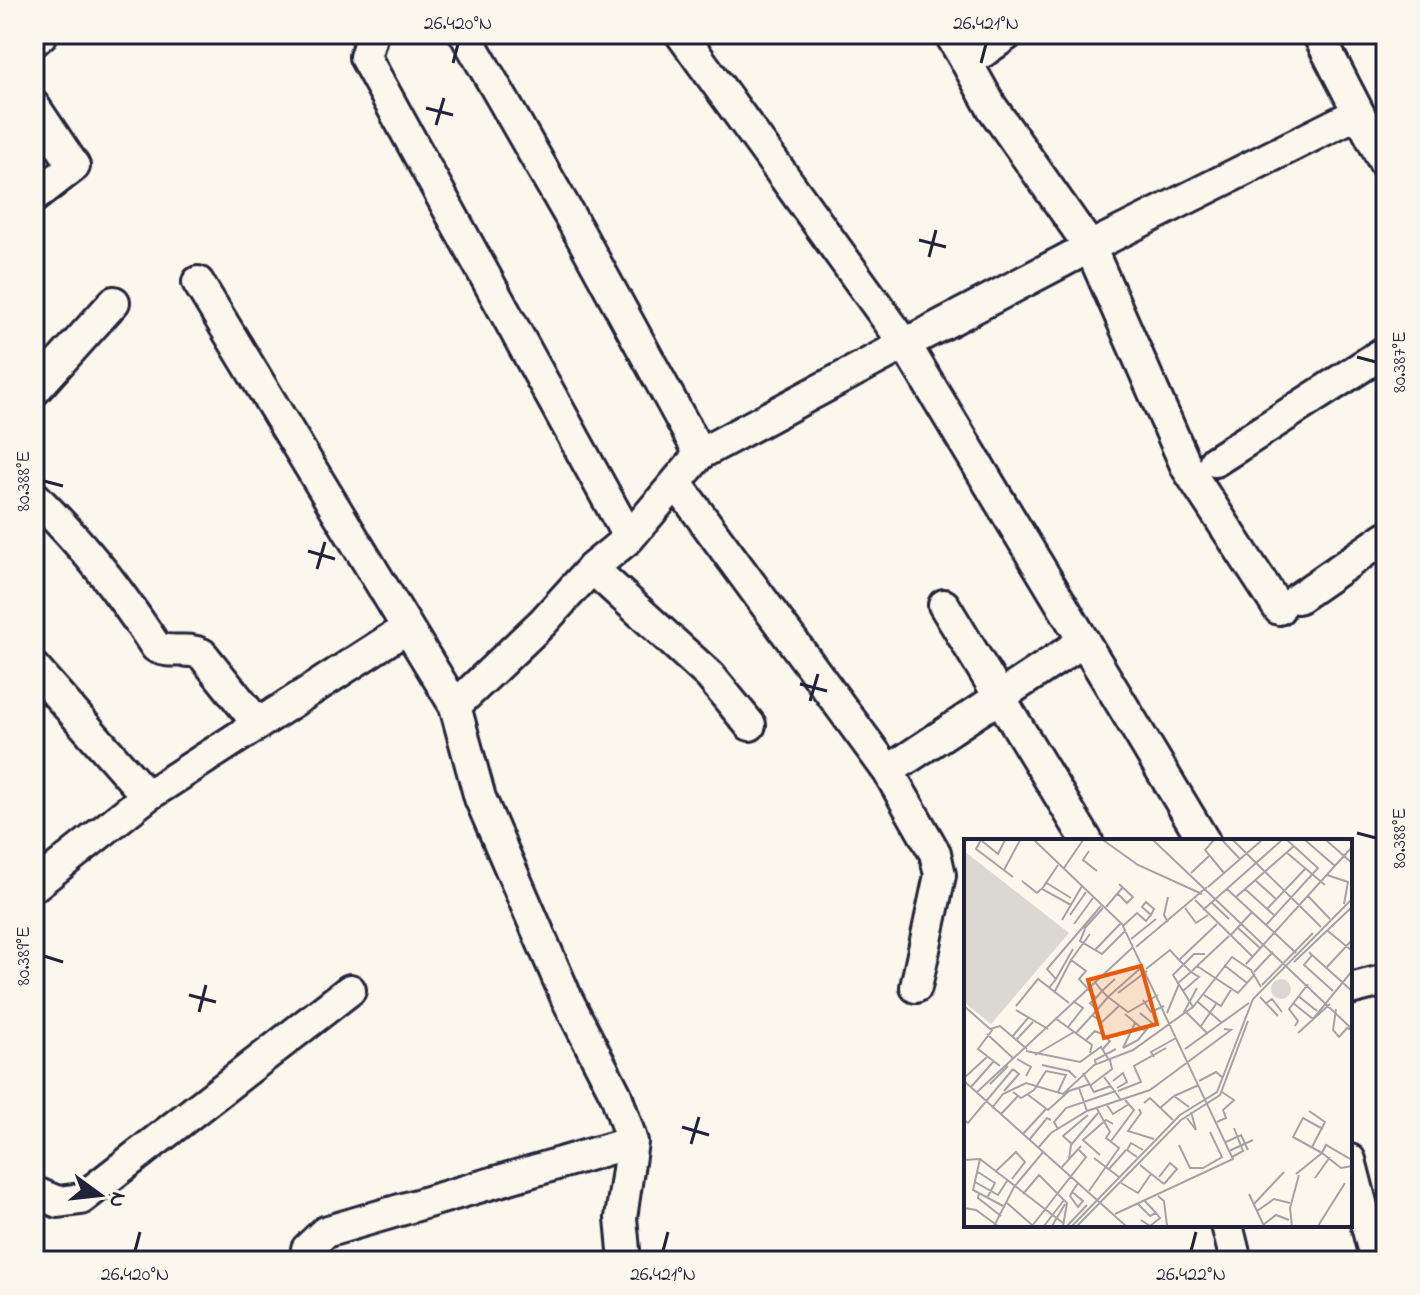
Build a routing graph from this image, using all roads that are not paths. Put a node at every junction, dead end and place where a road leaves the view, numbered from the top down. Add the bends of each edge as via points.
1 (42, 34) edge
2 (372, 34) edge
3 (465, 34) edge
4 (681, 34) edge
5 (950, 34) edge
6 (1008, 34) edge
7 (1318, 34) edge
8 (34, 41) edge
9 (967, 63) junction
10 (34, 106) edge
11 (1358, 113) junction
12 (1386, 166) edge
13 (34, 197) edge
14 (1090, 247) junction
15 (198, 282) dead end
16 (114, 302) dead end
17 (905, 344) junction
18 (1386, 351) edge
19 (34, 391) edge
20 (700, 454) junction
21 (1215, 461) dead end
22 (677, 484) junction
23 (34, 496) edge
24 (1386, 537) edge
25 (629, 538) junction
26 (592, 568) junction
27 (944, 605) dead end
28 (407, 628) junction
29 (1084, 641) junction
30 (34, 668) edge
31 (1001, 698) junction
32 (455, 706) junction
33 (258, 724) junction
34 (750, 725) dead end
35 (888, 771) junction
36 (147, 796) junction
37 (1086, 839) edge
38 (1203, 839) edge
39 (34, 886) edge
40 (1386, 980) edge
41 (916, 987) dead end
42 (1352, 988) edge
43 (350, 990) dead end
44 (632, 1142) junction
45 (1352, 1168) edge
46 (34, 1192) edge
47 (1228, 1227) edge
48 (306, 1261) edge
49 (625, 1261) edge
50 (1236, 1261) edge
51 (1376, 1261) edge

1 - 8 street
2 - 25 street via 365,57
3 - 20 street
4 - 17 street
5 - 9 street
6 - 9 street
7 - 11 street
9 - 14 street
10 - 13 street via 74,166
11 - 12 street
11 - 14 street
14 - 17 street
14 - 24 street via 1187,468 1288,604
15 - 28 street
16 - 19 street
17 - 20 street
17 - 29 street
18 - 21 street
20 - 22 street
22 - 25 street
22 - 35 street
23 - 33 street via 90,552 156,647 202,654
25 - 26 street
26 - 32 street
26 - 34 street via 710,676
27 - 31 street
28 - 32 street
28 - 33 street
29 - 31 street
29 - 38 street
30 - 36 street
31 - 35 street
31 - 37 street
32 - 44 street via 480,798 567,999 616,1095
33 - 36 street
35 - 41 street via 935,853 940,875
36 - 39 street
40 - 42 street
43 - 46 street via 81,1199 58,1202
44 - 48 street via 325,1232 307,1249
44 - 49 street via 621,1218
45 - 51 street
47 - 50 street

